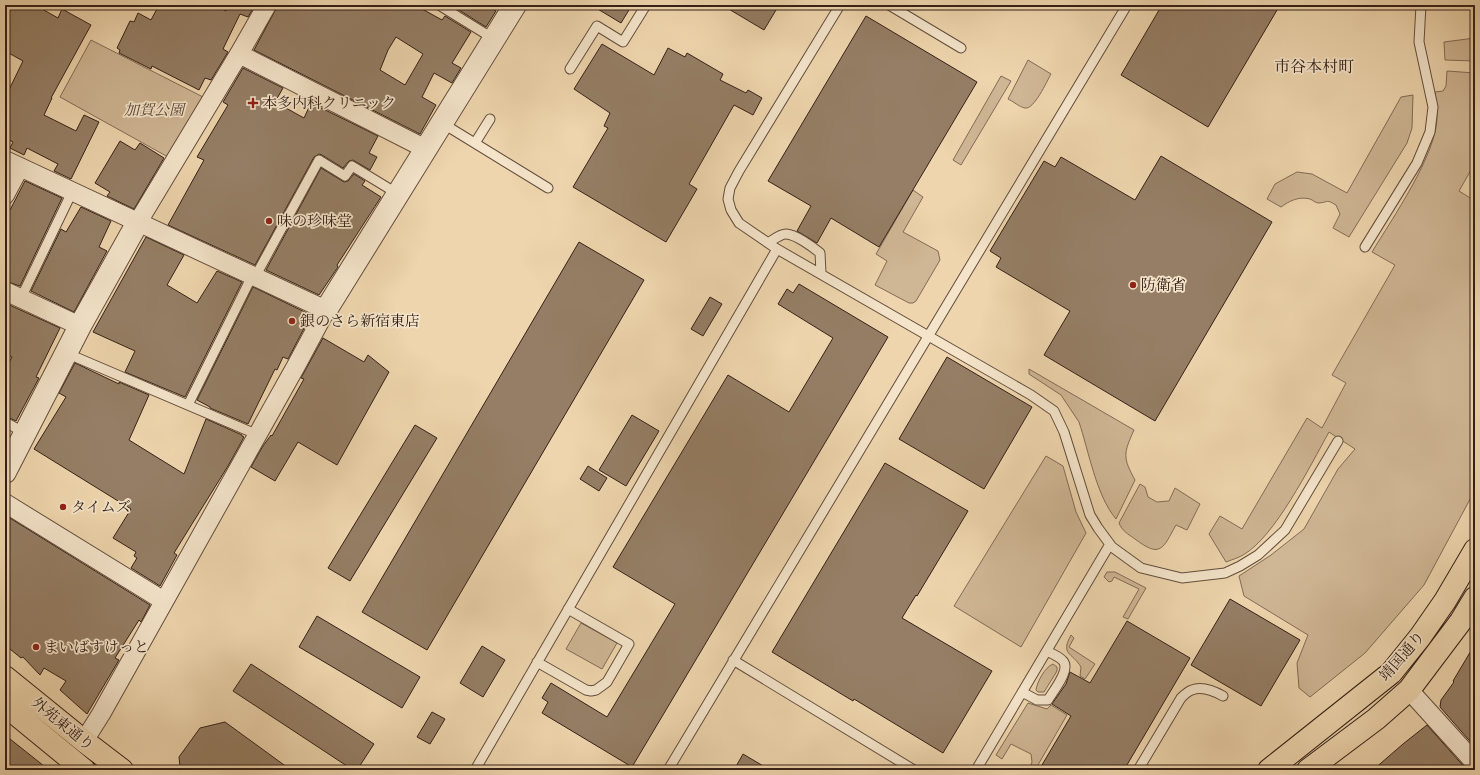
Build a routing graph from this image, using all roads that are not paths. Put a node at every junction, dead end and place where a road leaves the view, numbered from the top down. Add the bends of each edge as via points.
1 (267, 5) edge
2 (439, 5) edge
3 (515, 5) edge
4 (646, 5) edge
5 (840, 5) edge
6 (888, 5) edge
7 (1127, 5) edge
8 (1421, 5) edge
9 (494, 39) junction
10 (961, 48) dead end
11 (239, 54) junction
12 (570, 69) dead end
13 (490, 119) dead end
14 (442, 123) junction
15 (475, 143) junction
16 (426, 149) junction
17 (12, 164) edge
18 (548, 188) dead end
19 (72, 192) junction
20 (398, 194) junction
21 (5, 195) edge
22 (138, 222) junction
23 (768, 243) junction
24 (1365, 247) dead end
25 (777, 249) junction
26 (821, 273) junction
27 (253, 276) junction
28 (13, 295) edge
29 (326, 310) junction
30 (80, 326) junction
31 (928, 336) junction
32 (66, 353) junction
33 (188, 405) junction
34 (5, 422) edge
35 (25, 433) junction
36 (258, 435) junction
37 (1338, 441) dead end
38 (5, 472) edge
39 (5, 503) edge
40 (1110, 544) junction
41 (1475, 550) edge
42 (1475, 598) edge
43 (164, 601) junction
44 (568, 609) junction
45 (1047, 651) junction
46 (733, 660) junction
47 (537, 662) junction
48 (5, 677) edge
49 (1409, 690) junction
50 (1022, 692) junction
51 (1223, 696) dead end
52 (5, 705) edge
53 (84, 742) junction
54 (1475, 763) edge
55 (84, 770) edge
56 (122, 770) edge
57 (474, 770) edge
58 (668, 770) edge
59 (913, 770) edge
60 (976, 770) edge
61 (1138, 770) edge
62 (1269, 770) edge
63 (1308, 770) edge

1 - 11 street
2 - 9 lane
3 - 9 street
4 - 12 lane via 623,42 597,26
5 - 23 lane via 730,188 728,199 739,223
6 - 10 lane
7 - 31 lane
8 - 24 lane via 1419,42 1433,107 1430,132 1416,162
9 - 14 street
11 - 16 street
11 - 22 street
13 - 15 lane
14 - 15 lane
14 - 16 street
15 - 18 lane
16 - 20 street
17 - 19 street
17 - 21 street
19 - 22 street
19 - 28 lane
20 - 27 lane via 352,166 345,176 320,160
20 - 29 street
22 - 27 street
22 - 30 street
23 - 25 lane
23 - 26 lane via 786,234 809,244 820,253
25 - 26 lane
25 - 44 lane
26 - 31 lane
27 - 29 street
27 - 33 lane
28 - 30 street
29 - 36 street
30 - 32 street
31 - 40 lane via 1031,394 1054,411 1064,432 1090,515
31 - 46 lane
32 - 33 lane
32 - 35 street
33 - 36 lane
34 - 35 lane
35 - 38 street
36 - 43 street
37 - 40 lane via 1285,530 1258,555 1240,566 1225,572 1182,578 1141,568
39 - 43 street
40 - 45 lane
41 - 62 main road, 靖国通り via 1445,601 1391,674
42 - 49 main road, 靖国通り via 1461,621
43 - 53 street
44 - 47 lane
44 - 47 lane via 629,644 607,682 596,690 586,690
45 - 50 lane
45 - 50 lane via 1062,660 1066,665 1066,671 1048,700 1037,700
46 - 58 lane
46 - 59 lane
47 - 57 lane
48 - 53 main road, 外苑東通り
49 - 54 street
49 - 63 main road, 靖国通り via 1376,719
50 - 60 lane
51 - 61 lane via 1213,690 1201,689 1192,690 1181,698
52 - 55 main road, 外苑東通り
53 - 56 main road, 外苑東通り

